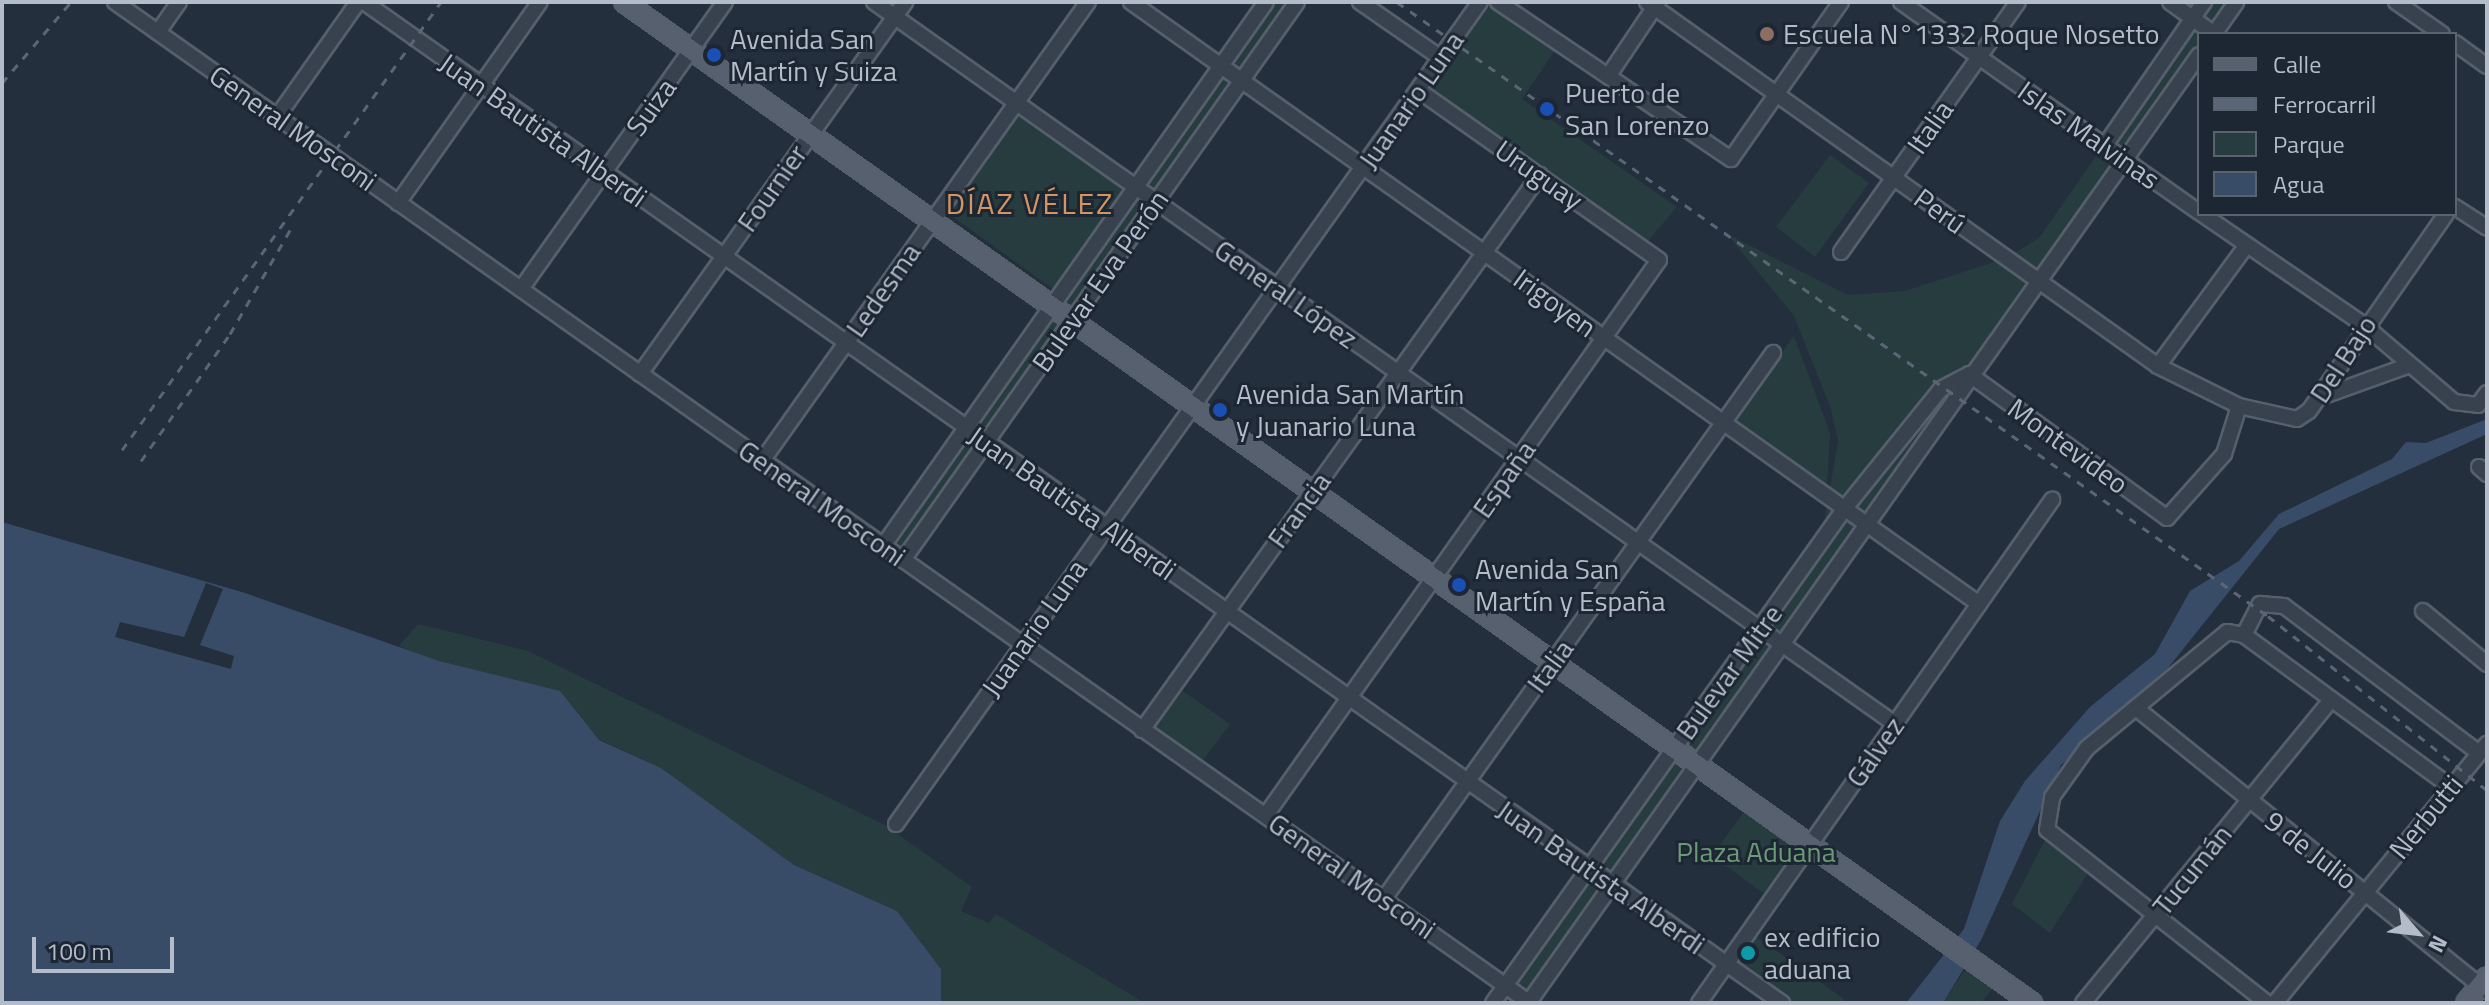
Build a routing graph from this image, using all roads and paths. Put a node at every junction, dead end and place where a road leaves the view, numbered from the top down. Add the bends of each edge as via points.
1 (115, 2) edge
2 (179, 2) edge
3 (361, 2) edge
4 (540, 2) edge
5 (624, 2) edge
6 (725, 2) edge
7 (874, 2) edge
8 (905, 2) edge
9 (1088, 2) edge
10 (1131, 2) edge
11 (1266, 2) edge
12 (1297, 2) edge
13 (1360, 2) edge
14 (1480, 2) edge
15 (1498, 2) edge
16 (1841, 2) edge
17 (1901, 2) edge
18 (2018, 2) edge
19 (2170, 2) edge
20 (2204, 2) edge
21 (2236, 2) edge
22 (2396, 2) edge
23 (1653, 4) edge
24 (895, 17) junction
25 (2193, 18) junction
26 (158, 32) junction
27 (2211, 32) edge
28 (2215, 32) edge
29 (2439, 32) edge
30 (2457, 44) edge
31 (691, 50) junction
32 (1979, 57) junction
33 (1441, 58) junction
34 (2197, 58) edge
35 (1222, 65) junction
36 (2487, 66) edge
37 (1609, 75) junction
38 (1242, 79) junction
39 (481, 86) junction
40 (1418, 90) junction
41 (1777, 95) junction
42 (1017, 102) junction
43 (277, 117) junction
44 (810, 135) junction
45 (2106, 144) junction
46 (2124, 160) junction
47 (1363, 166) junction
48 (604, 173) junction
49 (1540, 175) junction
50 (1894, 178) junction
51 (1136, 186) junction
52 (1156, 202) junction
53 (398, 203) junction
54 (2457, 208) edge
55 (2197, 210) edge
56 (2205, 216) edge
57 (2445, 216) edge
58 (932, 222) junction
59 (2487, 228) edge
60 (2247, 245) junction
61 (1483, 251) junction
62 (1841, 252) dead end
63 (723, 257) junction
64 (1659, 260) joint
65 (2038, 281) junction
66 (1277, 287) junction
67 (521, 289) junction
68 (1051, 307) junction
69 (1072, 321) junction
70 (2364, 325) junction
71 (1604, 338) junction
72 (846, 343) junction
73 (1773, 353) dead end
74 (2158, 366) junction
75 (2407, 366) junction
76 (1397, 372) junction
77 (640, 374) junction
78 (1969, 374) junction
79 (2487, 393) edge
80 (2321, 397) junction
81 (1191, 406) junction
82 (2239, 406) junction
83 (1724, 423) junction
84 (966, 428) junction
85 (986, 443) junction
86 (1519, 459) junction
87 (762, 461) junction
88 (1313, 491) junction
89 (2052, 500) dead end
90 (1845, 508) junction
91 (1864, 522) junction
92 (1105, 527) junction
93 (1638, 543) junction
94 (883, 546) junction
95 (903, 560) junction
96 (1434, 577) junction
97 (1979, 604) junction
98 (2423, 611) dead end
99 (1226, 612) junction
100 (1760, 630) junction
101 (2244, 635) junction
102 (1022, 644) junction
103 (1778, 644) junction
104 (1553, 661) junction
105 (2487, 664) edge
106 (1348, 699) junction
107 (2331, 700) junction
108 (2136, 708) junction
109 (1895, 724) junction
110 (1142, 730) junction
111 (1675, 748) junction
112 (2483, 748) edge
113 (1696, 763) junction
114 (1467, 782) junction
115 (2451, 787) junction
116 (2248, 801) junction
117 (1266, 815) junction
118 (896, 824) dead end
119 (1810, 844) junction
120 (1590, 871) junction
121 (1609, 885) junction
122 (2365, 892) junction
123 (1383, 900) junction
124 (2155, 915) junction
125 (1726, 964) junction
126 (2485, 984) edge
127 (1506, 985) junction
128 (1529, 1002) edge
129 (1493, 1003) edge
130 (1699, 1003) edge
131 (1782, 1003) edge
132 (2032, 1003) edge
133 (2083, 1003) edge
134 (2267, 1003) edge
135 (2275, 1003) edge
136 (2466, 1003) edge

1 - 26 street, General Mosconi
2 - 26 street
3 - 39 street, Juan Bautista Alberdi
3 - 43 street
4 - 39 street
5 - 31 main road
6 - 31 street, Suiza
7 - 24 street, General López
8 - 24 street, Fournier
9 - 42 street, Ledesma
10 - 35 street, Irigoyen
11 - 35 street, Bulevar Eva Perón
12 - 38 street, Bulevar Eva Perón
13 - 33 street
14 - 33 street, Juanario Luna
15 - 37 street
16 - 41 street
17 - 32 street, Islas Malvinas
18 - 32 street, Italia
19 - 25 street
20 - 25 street
21 - 28 street
22 - 29 street
23 - 37 street
23 - 41 street, Perú
24 - 42 street, General López
24 - 44 street, Fournier
25 - 27 street
25 - 45 street
26 - 43 street, General Mosconi
30 - 36 street
31 - 44 main road
31 - 48 street, Suiza
32 - 45 street, Islas Malvinas
32 - 50 street, Italia
33 - 40 street, Juanario Luna
34 - 46 street, Bulevar Mitre
35 - 38 street, Irigoyen
35 - 51 street, Bulevar Eva Perón
37 - 41 street via 1731,159
38 - 47 street, Irigoyen
38 - 52 street, Bulevar Eva Perón
39 - 48 street, Juan Bautista Alberdi
39 - 53 street
40 - 47 street, Juanario Luna
40 - 49 street, Uruguay
41 - 50 street, Perú
42 - 51 street, General López
42 - 58 street, Ledesma
43 - 53 street, General Mosconi
44 - 58 main road
44 - 63 street, Fournier
45 - 46 street, Islas Malvinas
46 - 55 street, Islas Malvinas
46 - 65 street, Bulevar Mitre
47 - 61 street, Irigoyen
47 - 66 street, Juanario Luna
48 - 63 street, Juan Bautista Alberdi
48 - 67 street, Suiza
49 - 61 street, Francia
49 - 64 street, Uruguay
50 - 62 street, Italia
50 - 65 street, Perú
51 - 52 street, General López
51 - 68 street, Bulevar Eva Perón
52 - 66 street, General López
52 - 69 street, Bulevar Eva Perón
53 - 67 street, General Mosconi
54 - 59 street
56 - 60 street, Islas Malvinas
57 - 70 street, Del Bajo
58 - 68 main road
58 - 72 street, Ledesma
60 - 70 street, Islas Malvinas
60 - 74 street
61 - 71 street, Irigoyen
61 - 76 street, Francia
63 - 72 street, Juan Bautista Alberdi
63 - 77 street, Fournier
64 - 71 street, España
65 - 74 street, Perú
65 - 78 street, Bulevar Mitre
66 - 76 street, General López
66 - 81 street, Juanario Luna
67 - 77 street, General Mosconi
68 - 69 main road
68 - 84 street, Bulevar Eva Perón
69 - 81 main road
69 - 85 street, Bulevar Eva Perón
70 - 75 street, Islas Malvinas
70 - 80 street, Del Bajo
71 - 83 street, Irigoyen
71 - 86 street, España
72 - 84 street, Juan Bautista Alberdi
72 - 87 street, Ledesma
73 - 83 street, Italia
74 - 82 street, Perú
75 - 79 street, Islas Malvinas via 2454,402 2478,405
75 - 80 street
76 - 86 street, General López
76 - 88 street, Francia
77 - 87 street, General Mosconi
78 - 82 street, Montevideo via 2167,518 2224,454
78 - 90 street, Bulevar Mitre via 1941,389
78 - 91 street, Bulevar Mitre
80 - 82 street, Del Bajo via 2297,419
81 - 88 main road
81 - 92 street, Juanario Luna
83 - 90 street, Irigoyen
83 - 93 street, Italia
84 - 85 street, Juan Bautista Alberdi
84 - 94 street, Bulevar Eva Perón
85 - 92 street, Juan Bautista Alberdi
85 - 95 street, Bulevar Eva Perón
86 - 93 street, General López
86 - 96 street, España
87 - 94 street, General Mosconi
88 - 96 main road
88 - 99 street, Francia
89 - 97 street, Gálvez
90 - 91 street, Irigoyen
90 - 100 street, Bulevar Mitre
91 - 97 street, Irigoyen
91 - 103 street, Bulevar Mitre
92 - 99 street, Juan Bautista Alberdi
92 - 102 street, Juanario Luna
93 - 100 street, General López
93 - 104 street, Italia
94 - 95 street, General Mosconi
95 - 102 street, General Mosconi
96 - 104 main road
96 - 106 street, España
97 - 109 street, Gálvez
98 - 105 street
99 - 106 street, Juan Bautista Alberdi
99 - 110 street, Francia
100 - 103 street, General López
100 - 111 street, Bulevar Mitre
101 - 107 street
101 - 108 street via 2215,638
101 - 112 street via 2260,604 2284,606
102 - 110 street, General Mosconi
102 - 118 street, Juanario Luna
103 - 109 street, General López
103 - 113 street, Bulevar Mitre
104 - 111 main road
104 - 114 street, Italia
106 - 114 street, Juan Bautista Alberdi
106 - 117 street, España
107 - 115 street
107 - 116 street, Tucumán
108 - 116 street, 9 de Julio
108 - 124 street via 2066,772 2044,815 2047,830
109 - 119 street, Gálvez
110 - 117 street, General Mosconi
111 - 113 main road
111 - 120 street, Bulevar Mitre
112 - 115 street, Nerbutti
113 - 119 main road
113 - 121 street, Bulevar Mitre
114 - 120 street, Juan Bautista Alberdi
114 - 123 street, Italia
115 - 122 street, Nerbutti
116 - 122 street, 9 de Julio
116 - 124 street, Tucumán
117 - 123 street, General Mosconi
119 - 125 street, Gálvez
119 - 132 main road
120 - 121 street, Juan Bautista Alberdi
120 - 127 street, Bulevar Mitre
121 - 125 street, Juan Bautista Alberdi
121 - 128 street, Bulevar Mitre
122 - 126 street, 9 de Julio
122 - 135 street, Nerbutti
123 - 127 street, General Mosconi
124 - 133 street, Tucumán
124 - 134 street
125 - 130 street, Gálvez
125 - 131 street, Juan Bautista Alberdi
126 - 136 main road
127 - 128 street, General Mosconi
127 - 129 street, Bulevar Mitre

